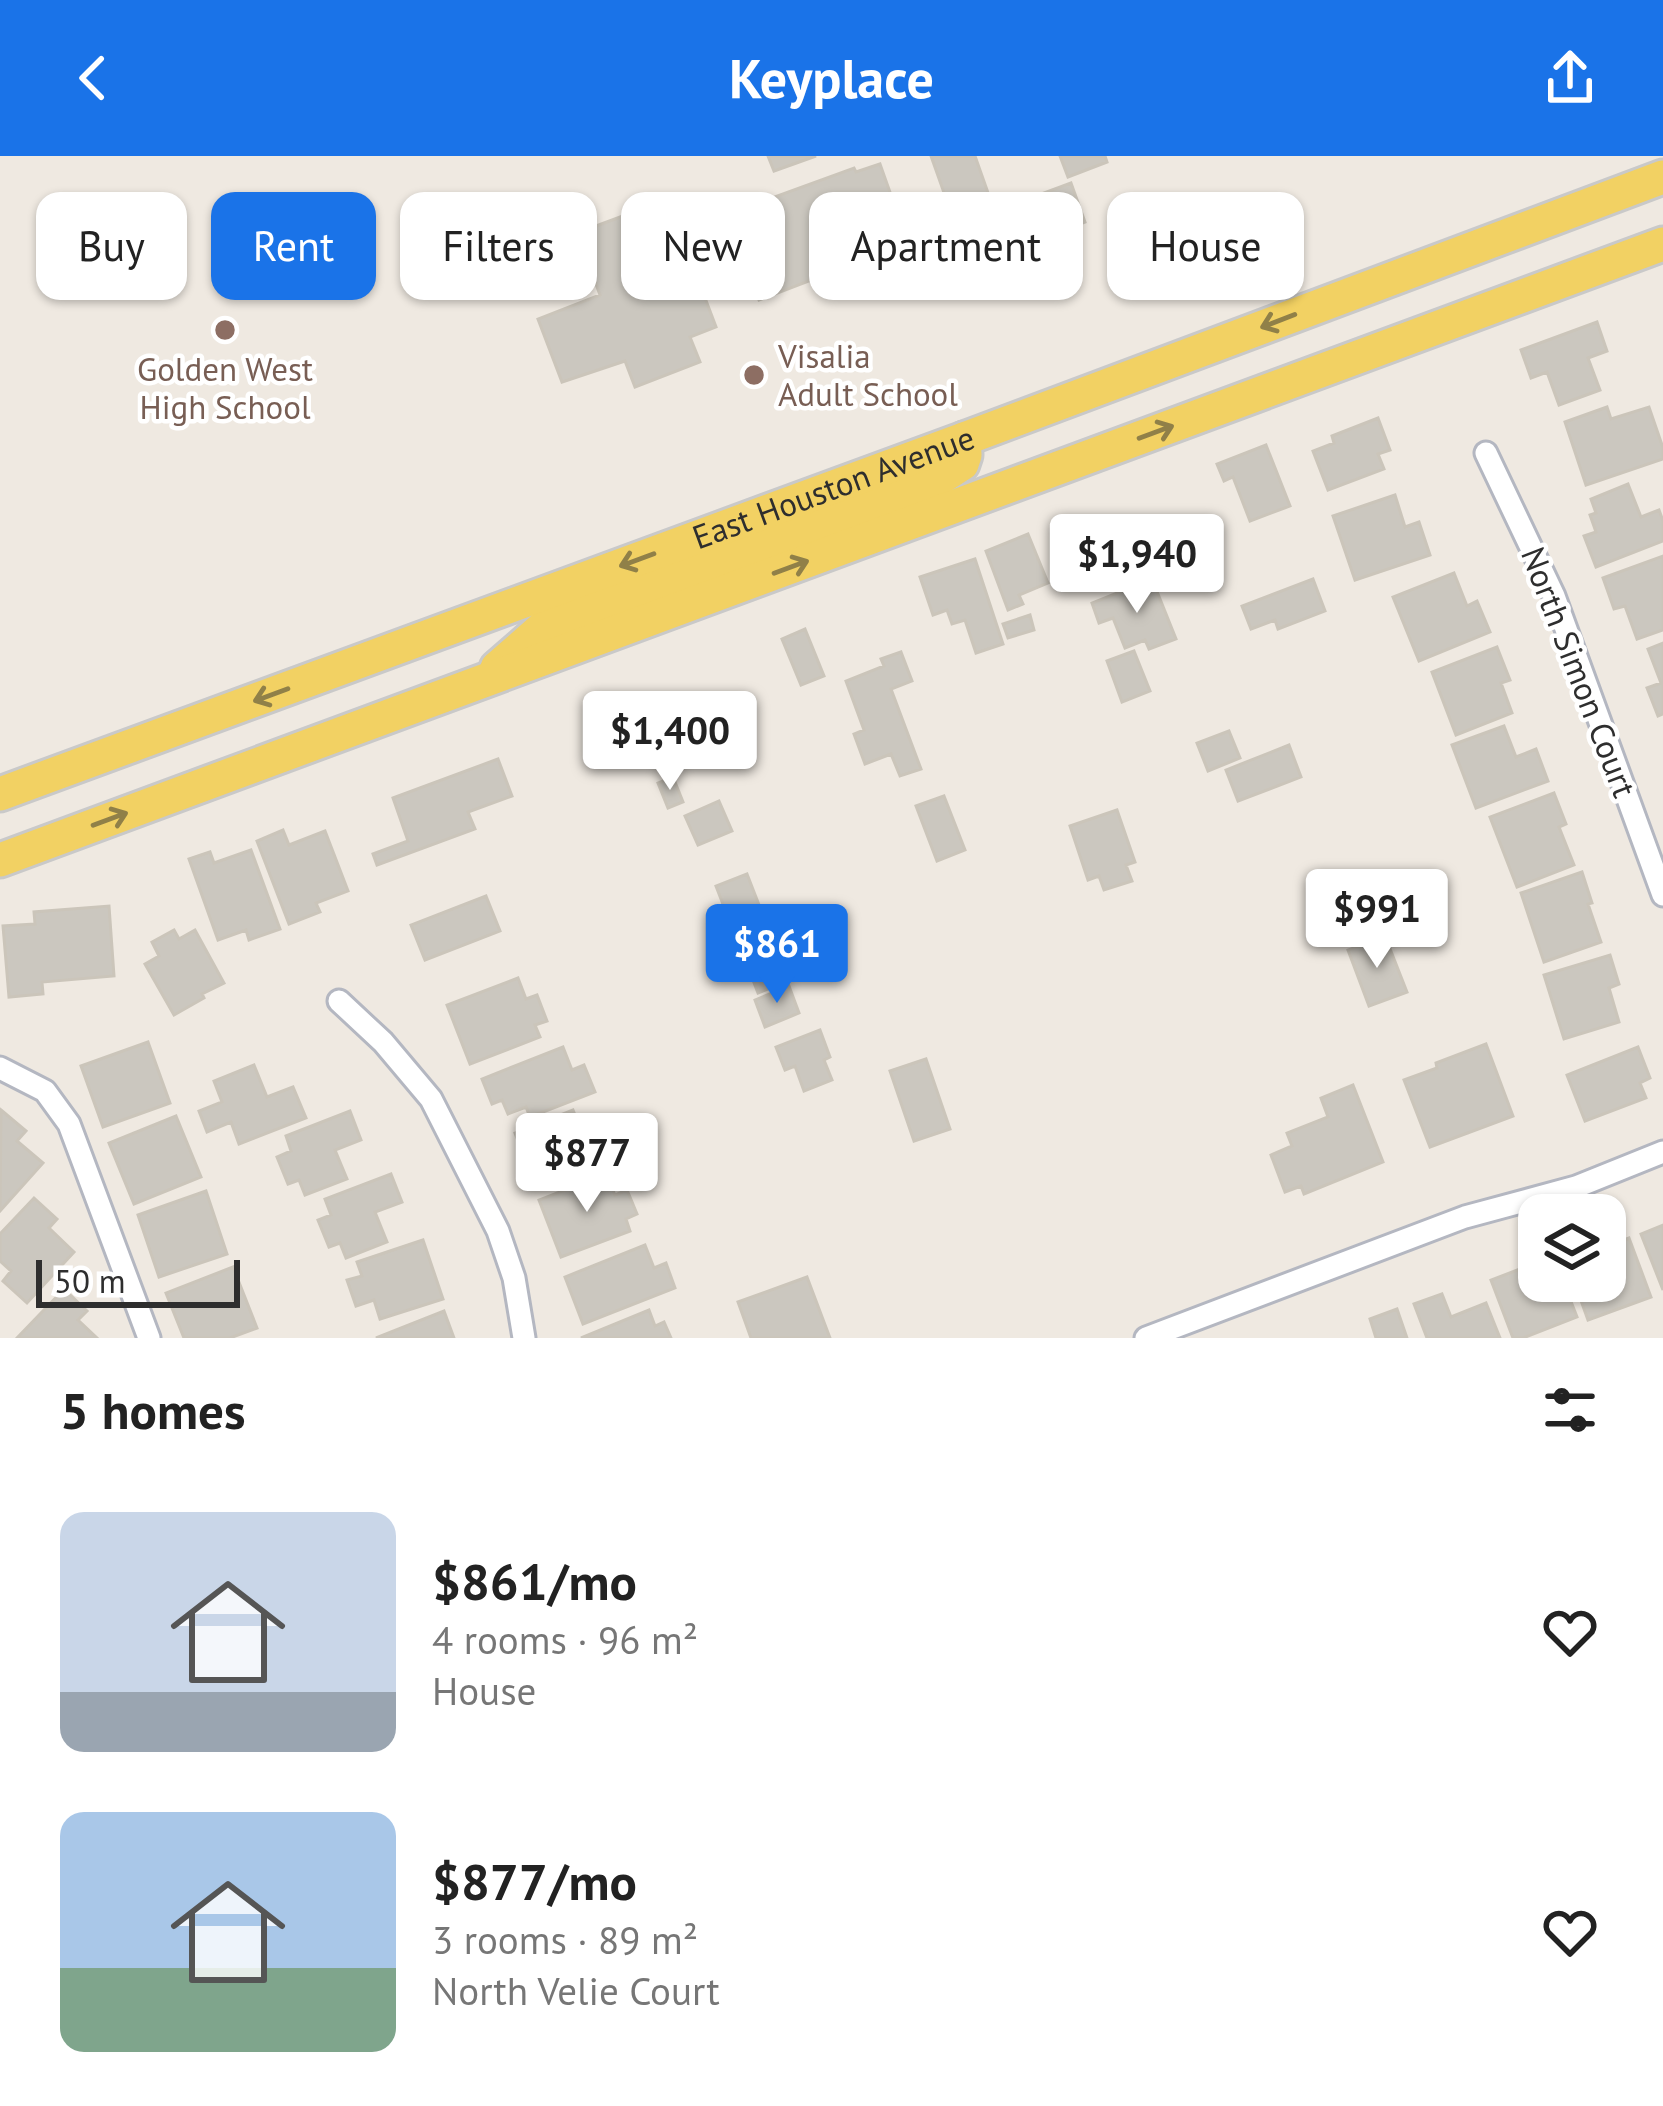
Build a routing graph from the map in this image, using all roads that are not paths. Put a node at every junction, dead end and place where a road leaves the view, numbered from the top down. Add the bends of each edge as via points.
1 (1663, 177) edge
2 (1663, 244) edge
3 (964, 439) junction
4 (1486, 453) dead end
5 (481, 681) junction
6 (0, 794) edge
7 (0, 860) edge
8 (1663, 895) edge
9 (339, 1001) dead end
10 (0, 1068) edge
11 (1663, 1152) edge
12 (149, 1338) edge
13 (524, 1338) edge
14 (1146, 1338) edge

1 -> 3 main road, East Houston Avenue
5 -> 2 main road, East Houston Avenue
3 - 5 main road via 962,464 931,484 546,625
3 -> 6 main road, East Houston Avenue
4 - 8 street, North Simon Court via 1554,596
7 -> 5 main road, East Houston Avenue
9 - 13 street via 431,1099 498,1231
10 - 12 street via 45,1091 69,1124
11 - 14 street

